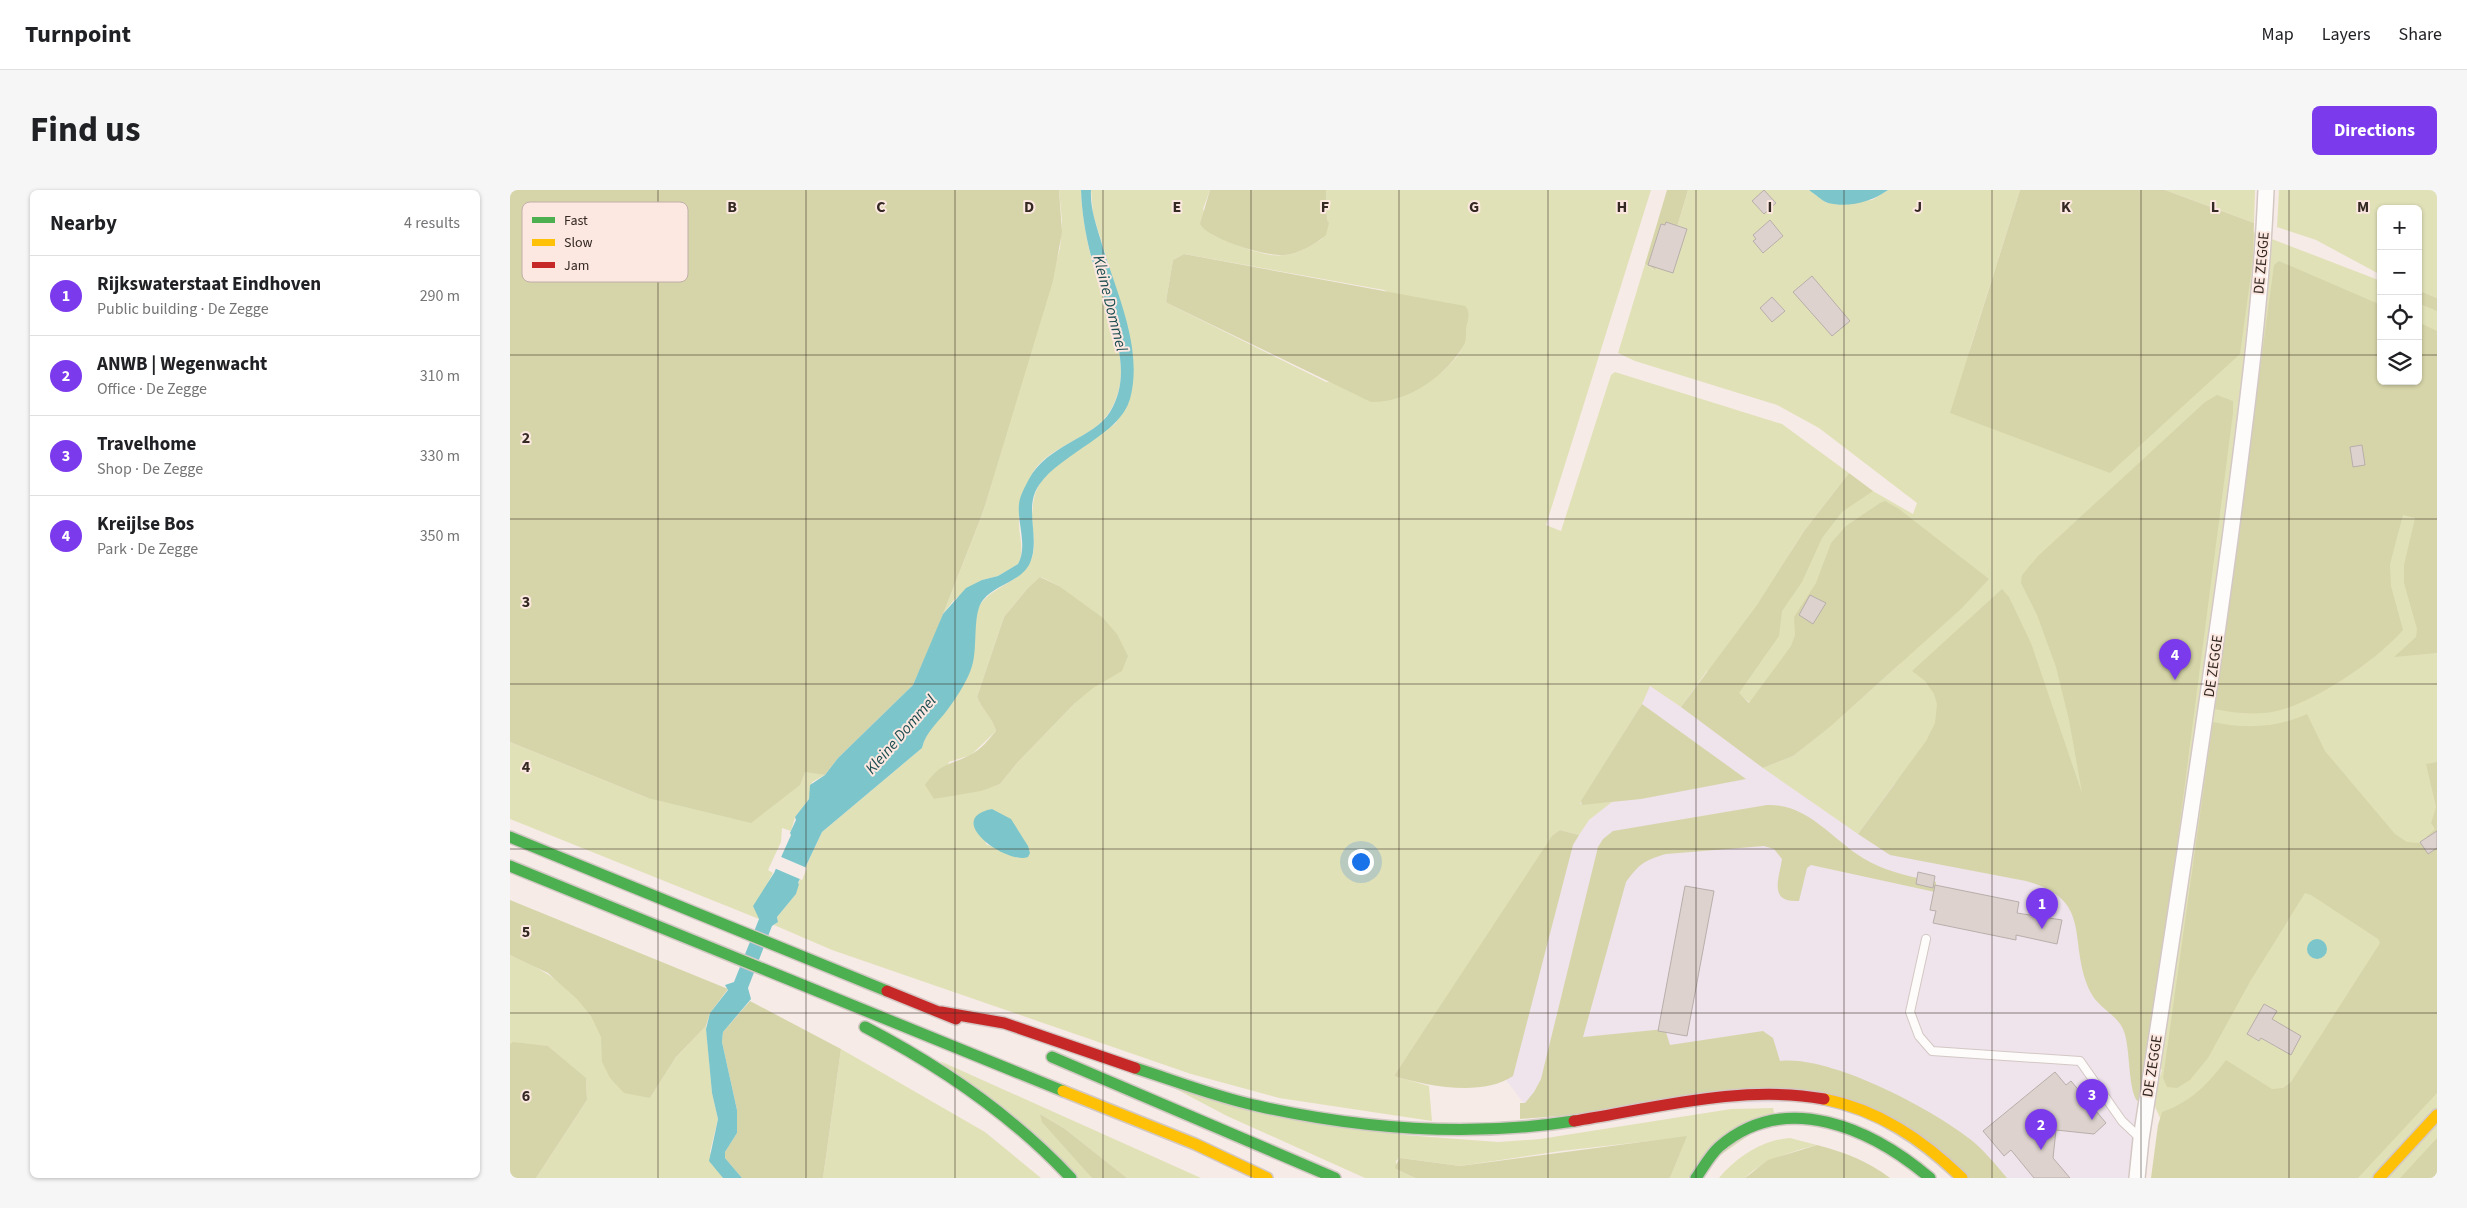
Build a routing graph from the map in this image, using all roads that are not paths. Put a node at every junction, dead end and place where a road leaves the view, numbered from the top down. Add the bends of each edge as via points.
1 (2266, 190) edge
2 (510, 837) edge
3 (510, 866) edge
4 (1926, 939) dead end
5 (759, 967) junction
6 (826, 1008) dead end
7 (940, 1012) junction
8 (851, 1021) dead end
9 (994, 1034) dead end
10 (1039, 1052) dead end
11 (2437, 1115) edge
12 (2141, 1139) junction
13 (1071, 1178) edge
14 (1268, 1178) edge
15 (1336, 1178) edge
16 (1696, 1178) edge
17 (1930, 1178) edge
18 (1962, 1178) edge
19 (2137, 1178) edge
20 (2378, 1178) edge

1 - 12 street, DE ZEGGE via 2248,395 2214,659
2 - 7 main road
3 - 5 main road
4 - 12 lane via 1910,1012 1919,1036 1932,1051 2080,1060 2122,1121
5 - 6 main road
5 - 14 main road via 1195,1144
7 - 9 main road
7 - 18 main road via 1004,1023 1258,1106 1362,1123 1443,1130 1525,1128 1743,1094 1809,1095 1887,1120 1923,1142
8 - 13 main road via 911,1052 977,1093 1021,1128
10 - 15 main road
11 - 20 main road
12 - 19 street, DE ZEGGE
16 - 17 main road via 1716,1151 1752,1126 1795,1118 1828,1120 1869,1134 1897,1150

